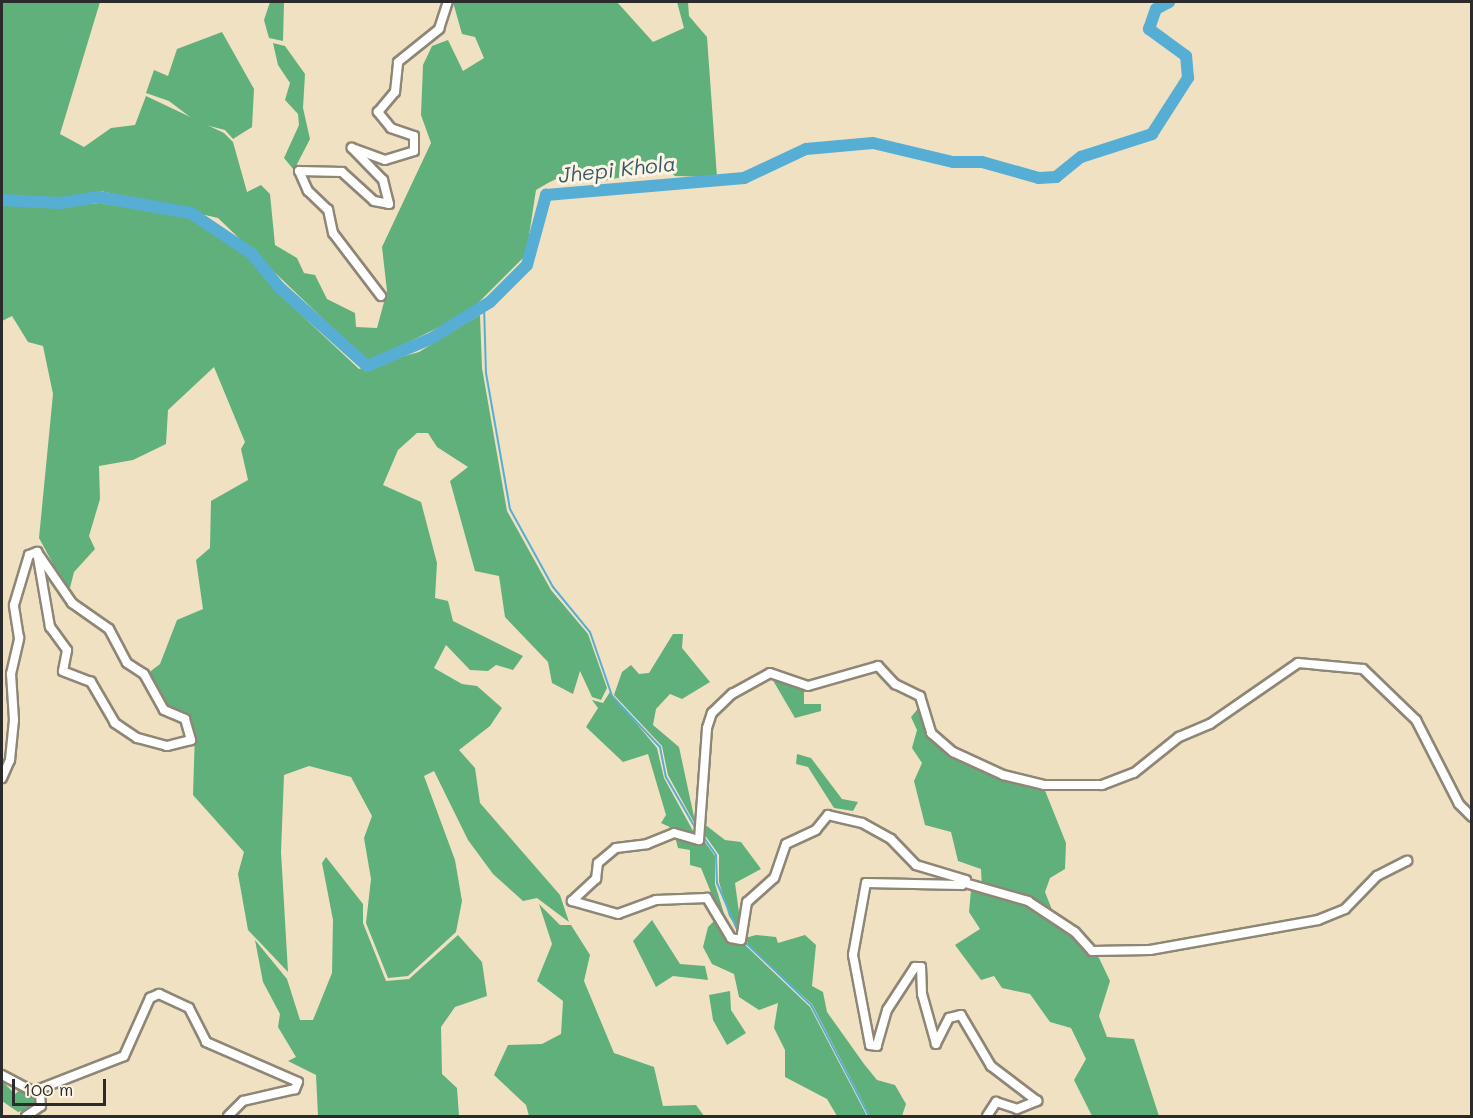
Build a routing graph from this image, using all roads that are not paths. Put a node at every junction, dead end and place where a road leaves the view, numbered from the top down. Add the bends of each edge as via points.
1 (448, 2) edge
2 (381, 296) dead end
3 (37, 552) junction
4 (2, 778) edge
5 (1472, 817) edge
6 (1407, 861) dead end
7 (965, 883) junction
8 (2, 1075) edge
9 (37, 1090) junction
10 (26, 1116) edge
11 (228, 1116) edge
12 (987, 1116) edge

1 - 2 street via 439,29 398,63 391,101 378,112 391,128 414,136 414,151 385,160 352,148 383,180 389,204 374,201 342,172 299,171 308,191 328,210 333,233
3 - 3 street via 50,627 67,650 63,671 92,682 115,723 137,738 167,746 190,740 185,719 165,710 144,674 127,663 110,628 72,603
3 - 4 street via 29,555 14,605 19,638 11,674 13,736
5 - 7 street via 1459,804 1416,720 1363,669 1298,663 1210,724 1179,737 1134,773 1109,784 1052,787 1003,775 936,740 920,696 895,684 879,666 808,686 770,673 732,694 712,714 698,811 699,840 674,833 647,844 616,848 598,863 596,879 572,901 618,914 656,900 707,898 730,938 741,940 747,902 774,878 782,849 831,814 862,823 891,839 916,865 964,878
6 - 7 street via 1377,876 1345,909 1318,920 1150,950 1092,951 1075,932 1028,901
7 - 12 street via 869,881 854,928 853,955 873,1048 887,1010 917,965 936,1044 949,1018 961,1015 991,1066 1037,1101 1017,1109 996,1102
8 - 9 street
9 - 10 street via 41,1106
9 - 11 street via 124,1056 150,998 159,994 189,1008 206,1042 298,1082 295,1089 243,1101

